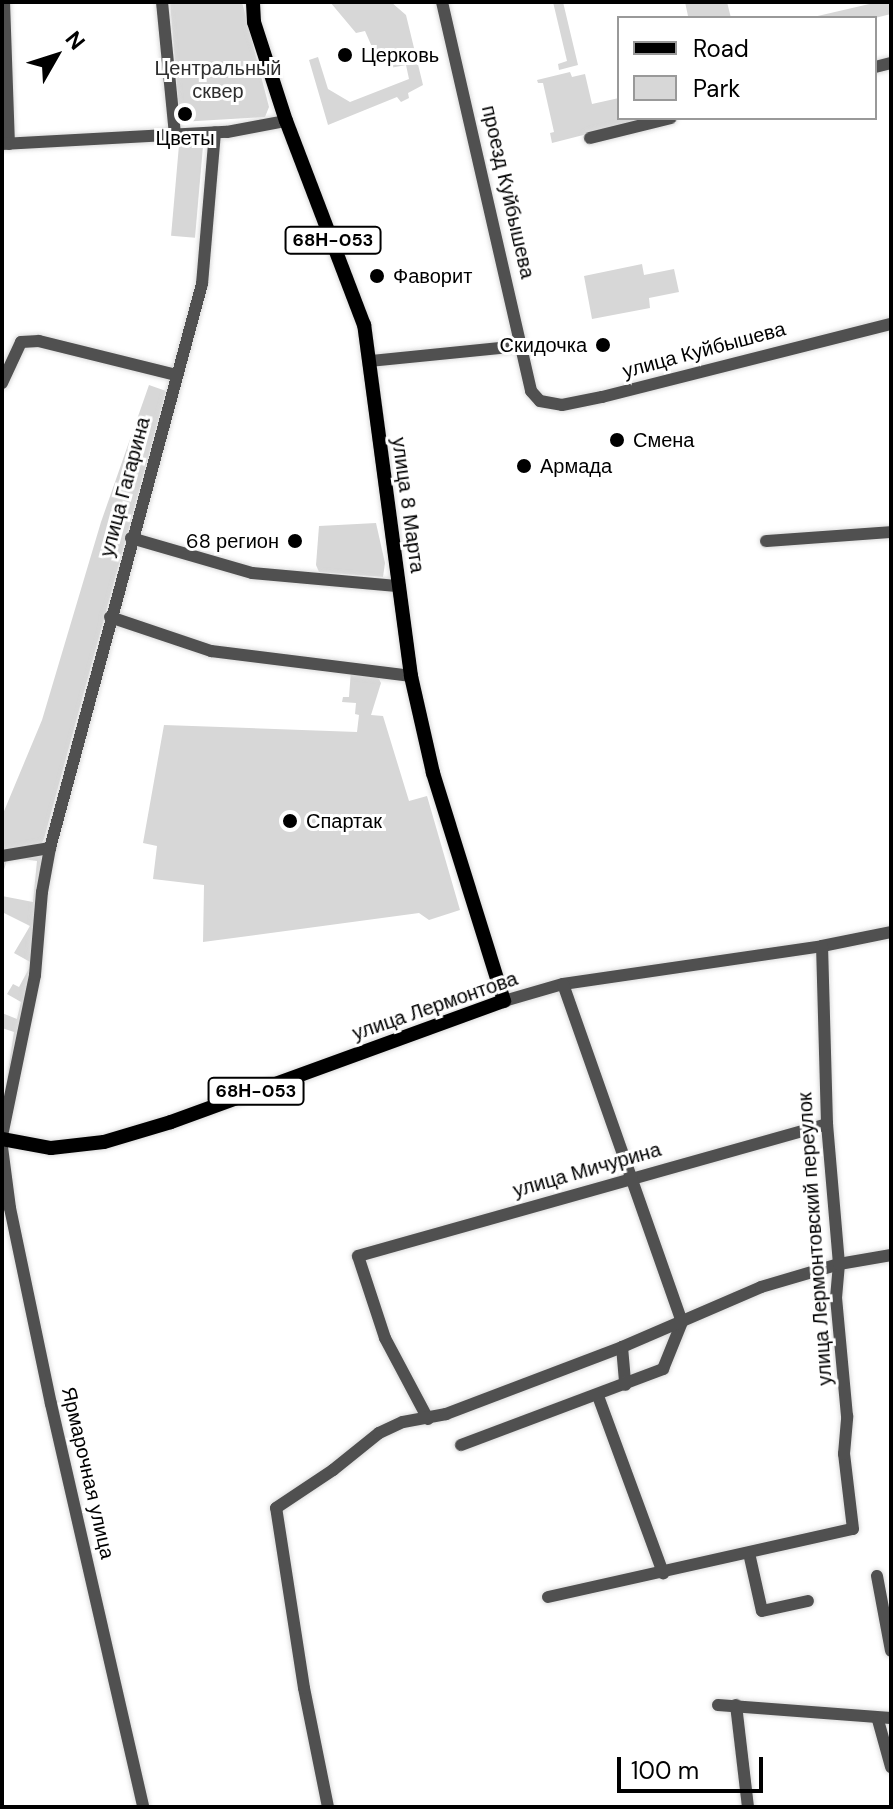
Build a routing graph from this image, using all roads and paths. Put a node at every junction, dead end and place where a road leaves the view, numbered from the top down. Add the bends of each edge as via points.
1 (162, 2) edge
2 (253, 2) edge
3 (442, 2) edge
4 (4, 7) edge
5 (663, 120) edge
6 (286, 121) junction
7 (215, 133) junction
8 (175, 135) junction
9 (590, 138) dead end
10 (6, 144) edge
11 (891, 324) edge
12 (521, 346) junction
13 (370, 361) junction
14 (176, 375) junction
15 (2, 383) edge
16 (531, 391) joint
17 (891, 532) edge
18 (131, 538) junction
19 (766, 541) dead end
20 (399, 586) junction
21 (110, 617) junction
22 (411, 676) junction
23 (50, 848) junction
24 (2, 856) edge
25 (891, 932) edge
26 (822, 946) junction
27 (563, 984) junction
28 (504, 1001) junction
29 (827, 1124) junction
30 (2, 1137) edge
31 (2, 1147) edge
32 (629, 1179) junction
33 (891, 1255) edge
34 (839, 1264) junction
35 (682, 1322) junction
36 (622, 1347) junction
37 (625, 1385) junction
38 (598, 1396) junction
39 (428, 1419) junction
40 (461, 1445) dead end
41 (749, 1553) junction
42 (663, 1573) junction
43 (877, 1576) dead end
44 (548, 1597) dead end
45 (808, 1601) dead end
46 (891, 1651) edge
47 (718, 1705) dead end
48 (736, 1705) junction
49 (885, 1719) edge
50 (891, 1767) edge
51 (143, 1807) edge
52 (328, 1807) edge
53 (748, 1807) edge

1 - 8 street
2 - 6 main road, улица 8 Марта / 68Н-053 via 254,22
3 - 12 street, проезд Куйбышева
4 - 10 street
5 - 9 street
6 - 7 street
6 - 13 main road, улица 8 Марта / 68Н-053 via 357,299
7 - 8 street
7 - 14 street, улица Гагарина via 202,284
8 - 10 street
11 - 16 street, улица Куйбышева via 562,405 544,403
12 - 13 street
12 - 16 street, проезд Куйбышева
13 - 20 main road, улица 8 Марта / 68Н-053
14 - 15 street via 39,341 21,342
14 - 18 street, улица Гагарина
17 - 19 street
18 - 20 street via 252,573
18 - 21 street, улица Гагарина
20 - 22 main road, улица 8 Марта / 68Н-053
21 - 22 street via 211,651
21 - 23 street, улица Гагарина
22 - 28 main road, улица 8 Марта / 68Н-053 via 433,773
23 - 24 street
23 - 30 street, улица Гагарина via 35,975
25 - 26 street, улица Лермонтова
26 - 27 street, улица Лермонтова
26 - 29 street, улица Лермонтовский переулок
27 - 28 street, улица Лермонтова
27 - 32 street
28 - 30 main road, улица Лермонтова / 68Н-053 via 104,1142 51,1148
29 - 32 street, улица Мичурина
29 - 34 street, улица Лермонтовский переулок
31 - 51 street, Ярмарочная улица via 51,1404
32 - 35 street
32 - 39 street, улица Мичурина via 358,1256 385,1338
33 - 34 street
34 - 35 street via 761,1287
34 - 41 street, улица Лермонтовский переулок via 844,1454 853,1529
35 - 36 street
35 - 37 street via 663,1369
36 - 37 street
36 - 39 street
37 - 38 street
38 - 40 street
38 - 42 street
39 - 52 street via 379,1433 276,1508
41 - 42 street
41 - 45 street via 762,1611
42 - 44 street
43 - 46 street
47 - 48 street
48 - 49 street
48 - 53 street
49 - 50 street

